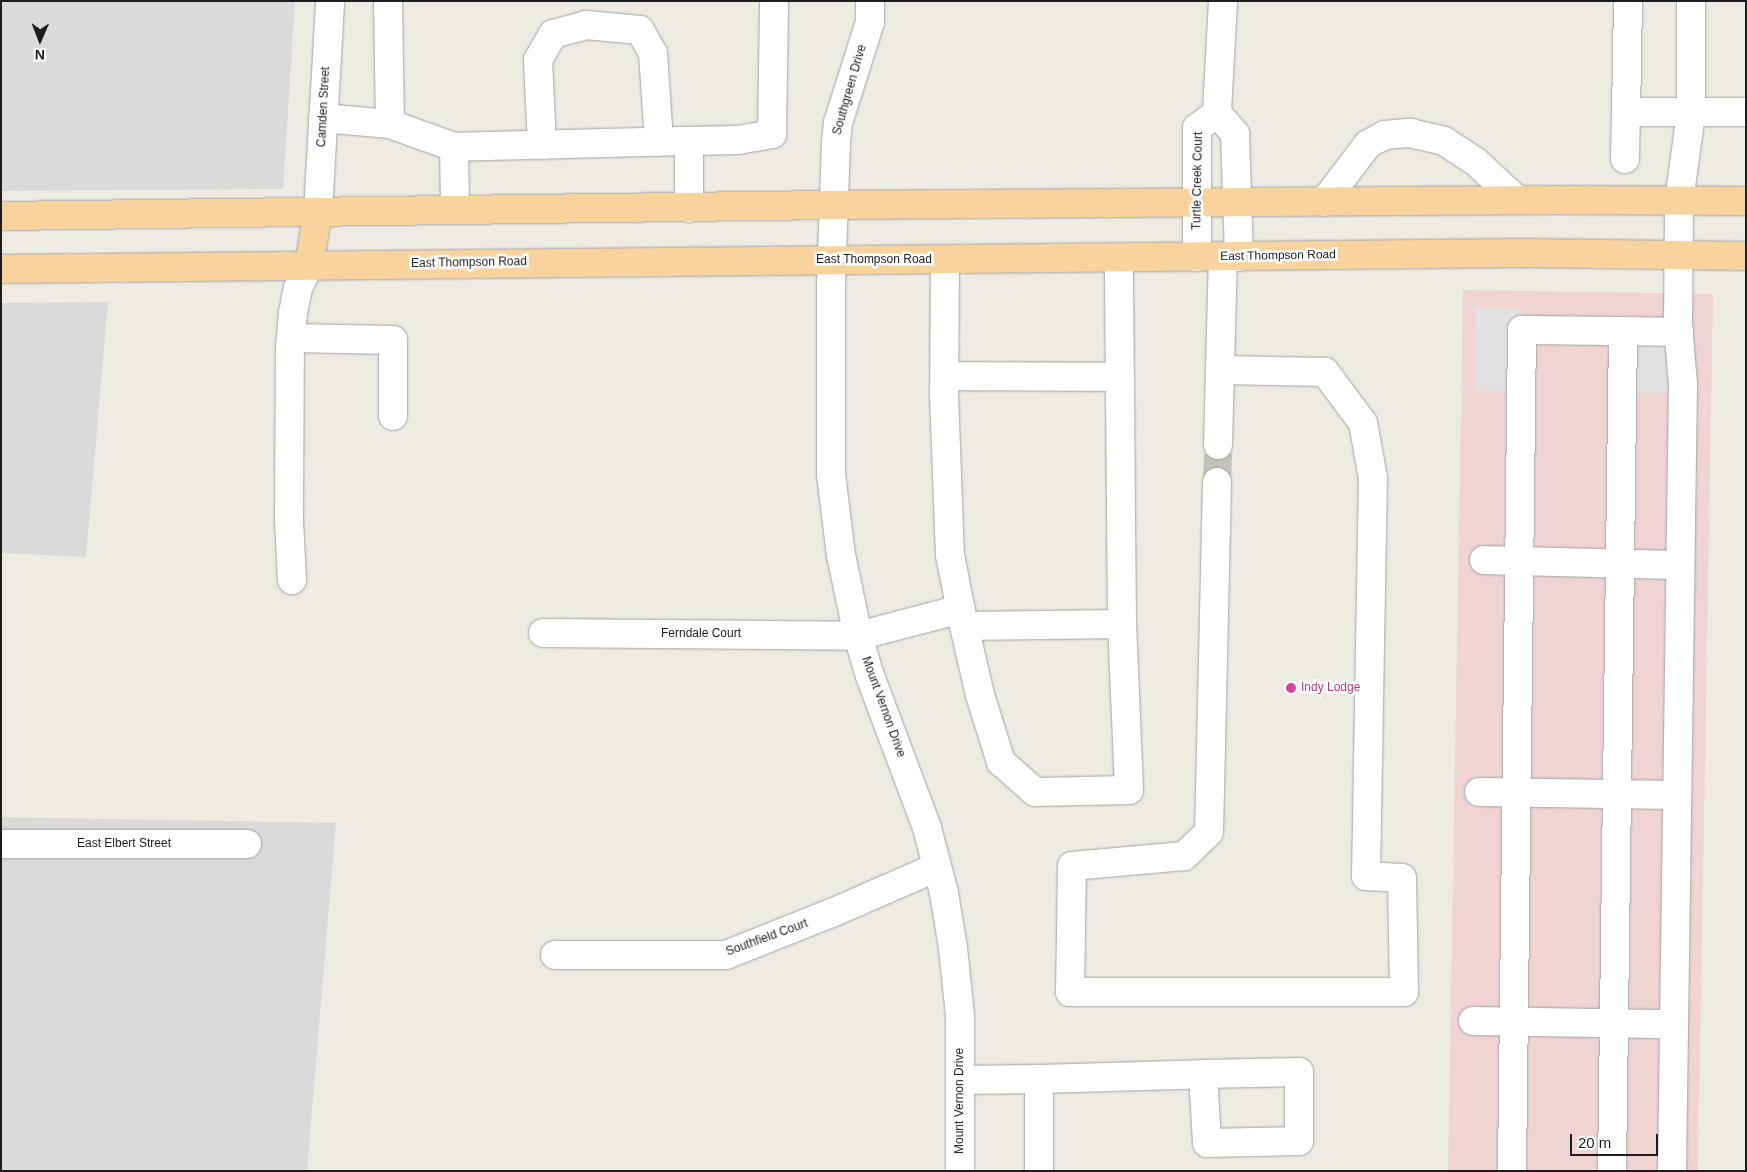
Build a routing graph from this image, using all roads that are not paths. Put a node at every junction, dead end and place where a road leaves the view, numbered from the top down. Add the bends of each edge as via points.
1 (330, 1) edge
2 (388, 1) edge
3 (774, 1) edge
4 (870, 1) edge
5 (1223, 1) edge
6 (1628, 1) edge
7 (1691, 1) edge
8 (1626, 112) junction
9 (1746, 112) edge
10 (1217, 113) junction
11 (1691, 113) junction
12 (323, 118) junction
13 (390, 124) junction
14 (689, 141) junction
15 (660, 142) junction
16 (542, 145) junction
17 (454, 147) junction
18 (1625, 159) dead end
19 (1517, 200) junction
20 (1679, 201) junction
21 (1746, 201) edge
22 (1324, 202) junction
23 (1196, 203) junction
24 (1238, 203) junction
25 (835, 205) junction
26 (689, 208) junction
27 (455, 210) junction
28 (318, 212) junction
29 (1, 216) edge
30 (832, 250) junction
31 (1679, 255) junction
32 (1746, 256) edge
33 (1220, 257) junction
34 (1119, 258) junction
35 (945, 260) junction
36 (309, 265) junction
37 (1, 268) edge
38 (1623, 331) junction
39 (1679, 332) junction
40 (291, 338) junction
41 (1220, 370) junction
42 (945, 376) junction
43 (1120, 377) junction
44 (393, 416) dead end
45 (1218, 445) tunnel mouth
46 (1217, 482) tunnel mouth
47 (1484, 560) dead end
48 (1519, 561) junction
49 (1620, 564) junction
50 (1680, 564) junction
51 (292, 580) dead end
52 (962, 617) junction
53 (1122, 624) junction
54 (543, 633) dead end
55 (858, 636) junction
56 (1479, 792) dead end
57 (1517, 792) junction
58 (1617, 794) junction
59 (1677, 795) junction
60 (1, 844) edge
61 (247, 844) dead end
62 (937, 867) junction
63 (555, 955) dead end
64 (1473, 1021) dead end
65 (1514, 1022) junction
66 (1614, 1023) junction
67 (1674, 1024) junction
68 (1203, 1074) dead end
69 (1039, 1079) junction
70 (960, 1080) junction
71 (960, 1171) edge
72 (1039, 1171) edge
73 (1512, 1171) edge
74 (1612, 1171) edge
75 (1672, 1171) edge

1 - 12 street, Camden Street
2 - 13 street
3 - 14 street via 772,134 738,140
4 - 25 street, Southgreen Drive via 870,22 838,123
5 - 10 street
6 - 8 street
7 - 11 street
8 - 11 street
8 - 18 street
9 - 11 street
10 - 23 street, Turtle Creek Court via 1197,128
10 - 24 street via 1236,134
11 - 20 street
12 - 13 street
12 - 28 street, Camden Street
13 - 17 street
14 - 15 street
14 - 26 street
15 - 16 street
15 - 16 street via 653,53 640,30 586,25 553,34 538,60
16 - 17 street
17 - 27 street
19 - 20 main road
19 - 22 main road
19 - 22 street via 1476,162 1444,142 1410,133 1385,135 1368,144
20 - 21 main road
20 - 31 street
22 - 24 main road
23 - 24 main road
23 - 25 main road
23 - 33 street, Turtle Creek Court
24 - 33 street
25 - 26 main road
25 - 30 street, Southgreen Drive
26 - 27 main road
27 - 28 main road
28 - 29 main road
28 - 36 main road
30 - 35 main road, East Thompson Road
30 - 36 main road, East Thompson Road
30 - 55 street, Mount Vernon Drive via 831,474 841,555
31 - 32 main road, East Thompson Road
31 - 33 main road, East Thompson Road via 1525,253
31 - 39 street
33 - 34 main road, East Thompson Road
33 - 41 street
34 - 35 main road, East Thompson Road
34 - 43 street
35 - 42 street
36 - 37 main road, East Thompson Road
36 - 40 street via 298,288
38 - 39 street
38 - 48 street via 1522,330
38 - 49 street
39 - 50 street via 1682,375
40 - 44 street via 393,340
40 - 51 street via 289,520
41 - 45 street
41 - 46 street via 1325,372 1363,423 1373,478 1366,876 1402,878 1404,992 1070,992 1072,866 1184,856 1209,832
42 - 43 street
42 - 52 street via 950,555
43 - 53 street
47 - 48 street
48 - 49 street
48 - 57 street
49 - 50 street
49 - 58 street
50 - 59 street
52 - 53 street, Ferndale Court
52 - 53 street via 980,696 1001,762 1035,792 1129,790
52 - 55 street, Ferndale Court
54 - 55 street, Ferndale Court
55 - 62 street, Mount Vernon Drive via 914,790
56 - 57 street
57 - 58 street
57 - 65 street
58 - 59 street
58 - 66 street
59 - 67 street
60 - 61 street, East Elbert Street
62 - 63 street, Southfield Court via 726,955
62 - 70 street, Mount Vernon Drive via 956,974
64 - 65 street
65 - 66 street
65 - 73 street
66 - 67 street
66 - 74 street
67 - 75 street
68 - 69 street
69 - 70 street
69 - 72 street
70 - 71 street, Mount Vernon Drive

